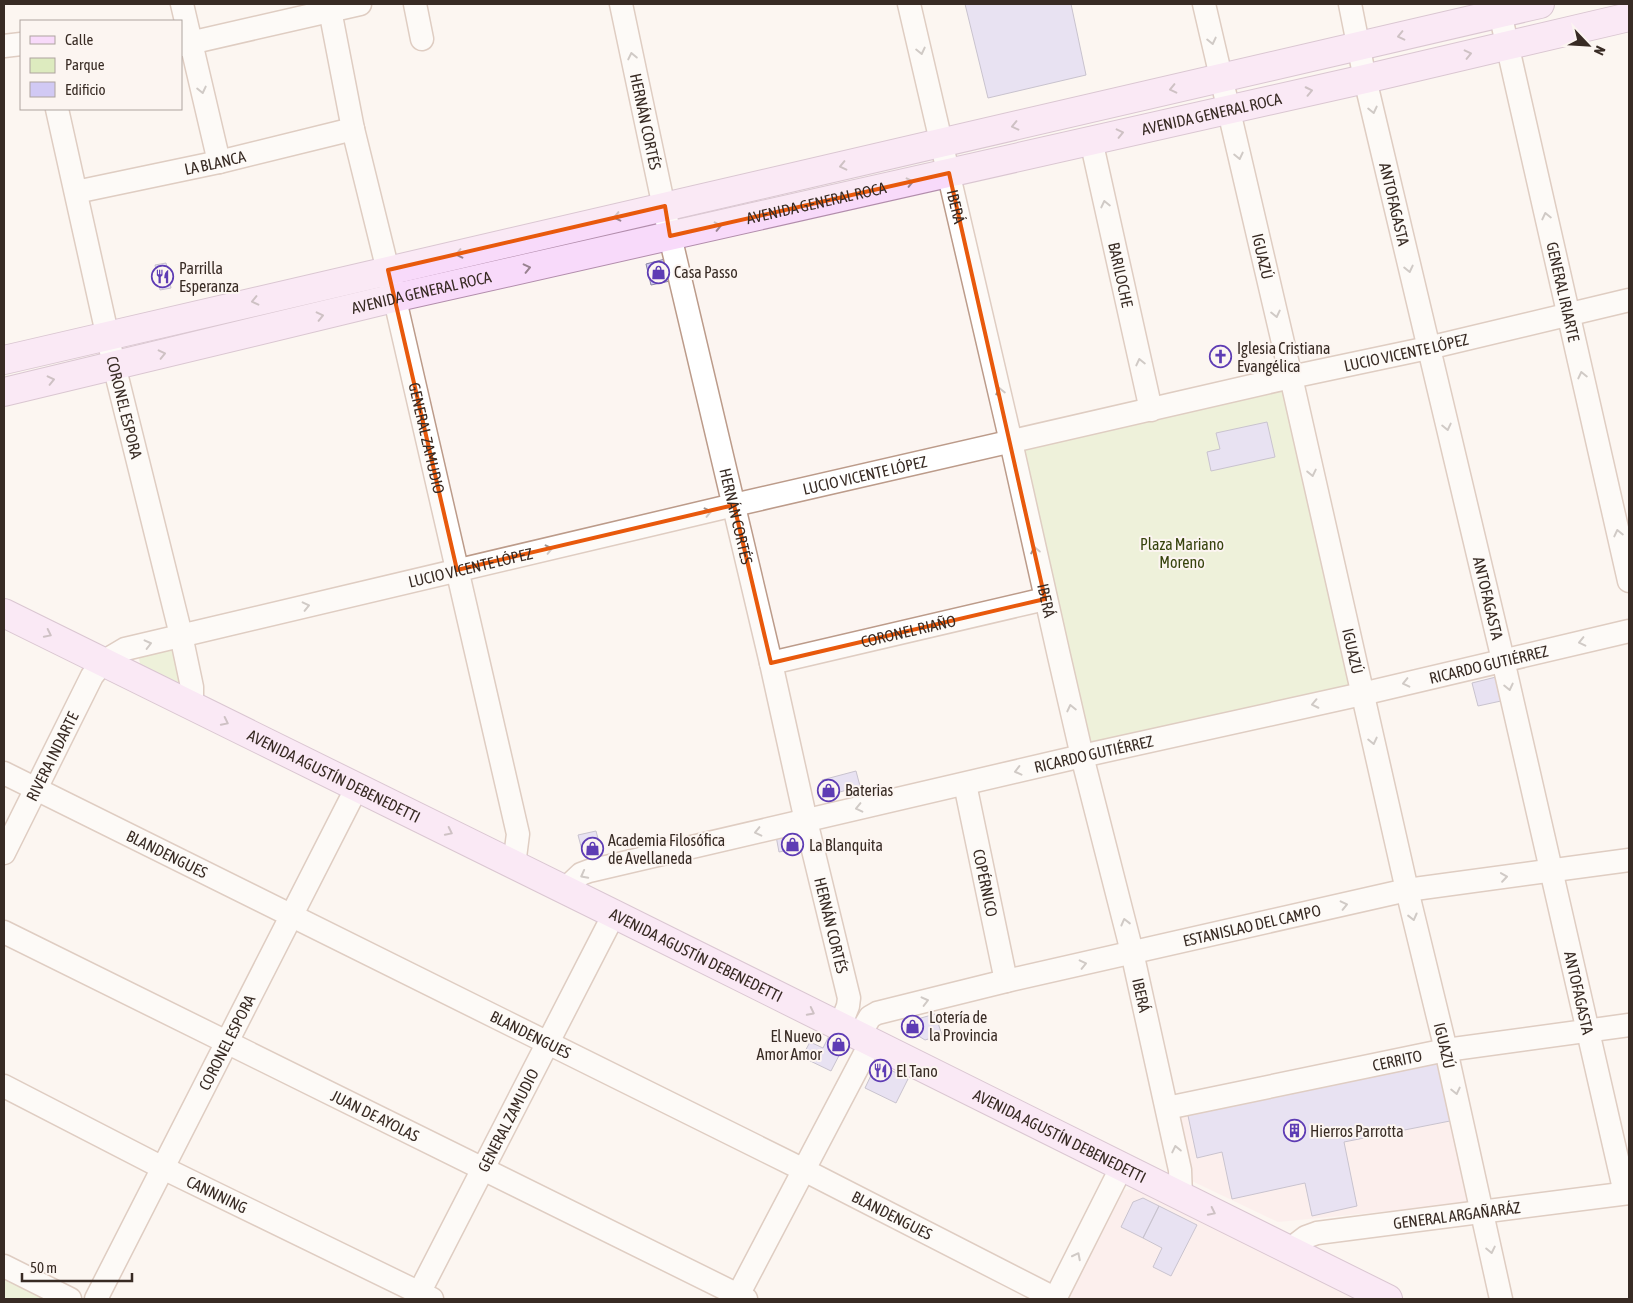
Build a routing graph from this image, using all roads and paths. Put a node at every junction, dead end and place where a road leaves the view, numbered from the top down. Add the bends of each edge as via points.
1 (182, 4) edge
2 (360, 4) edge
3 (416, 4) edge
4 (621, 4) edge
5 (909, 4) edge
6 (1204, 4) edge
7 (1350, 4) edge
8 (1540, 4) edge
9 (1499, 8) edge
10 (330, 10) junction
11 (1629, 17) edge
12 (422, 39) dead end
13 (20, 44) edge
14 (186, 44) edge
15 (1506, 45) junction
16 (4, 46) edge
17 (1359, 46) junction
18 (1221, 78) junction
19 (1365, 78) junction
20 (1228, 108) junction
21 (57, 110) edge
22 (353, 129) junction
23 (1091, 140) junction
24 (942, 143) junction
25 (219, 162) junction
26 (949, 173) junction
27 (76, 192) junction
28 (665, 206) junction
29 (670, 236) junction
30 (388, 270) junction
31 (394, 298) junction
32 (1629, 300) edge
33 (1568, 314) junction
34 (107, 334) junction
35 (1428, 348) junction
36 (4, 360) edge
37 (114, 365) junction
38 (1291, 377) junction
39 (4, 392) edge
40 (1151, 410) junction
41 (1011, 442) junction
42 (734, 505) junction
43 (457, 570) junction
44 (1629, 581) edge
45 (1046, 599) junction
46 (4, 613) edge
47 (1629, 631) edge
48 (181, 635) junction
49 (1503, 660) junction
50 (103, 662) junction
51 (771, 663) junction
52 (1362, 694) junction
53 (192, 705) junction
54 (1082, 756) junction
55 (4, 773) edge
56 (965, 784) junction
57 (357, 787) junction
58 (36, 788) junction
59 (806, 821) junction
60 (4, 853) edge
61 (1629, 860) edge
62 (514, 865) junction
63 (1550, 870) junction
64 (564, 890) junction
65 (1406, 890) junction
66 (614, 914) junction
67 (291, 916) junction
68 (4, 932) edge
69 (1132, 952) junction
70 (1006, 981) junction
71 (878, 1012) joint
72 (1629, 1025) edge
73 (1587, 1030) junction
74 (857, 1035) junction
75 (227, 1043) junction
76 (547, 1044) junction
77 (1446, 1050) junction
78 (4, 1086) edge
79 (1167, 1108) junction
80 (163, 1168) junction
81 (1122, 1168) junction
82 (482, 1169) junction
83 (804, 1170) junction
84 (1627, 1193) edge
85 (1181, 1197) junction
86 (1483, 1212) junction
87 (1289, 1250) junction
88 (4, 1266) edge
89 (423, 1297) edge
90 (740, 1298) edge
91 (1381, 1298) edge
92 (70, 1299) edge
93 (96, 1299) edge
94 (1055, 1299) edge
95 (1501, 1299) edge

1 - 14 street
2 - 10 street
3 - 12 street
28 -> 4 street, HERNÁN CORTÉS
5 -> 24 street, IBERÁ
6 -> 18 street, IGUAZÚ
7 - 17 street, ANTOFAGASTA
8 - 9 main road, AVENIDA GENERAL ROCA
9 - 15 street, GENERAL IRIARTE
9 -> 17 main road, AVENIDA GENERAL ROCA
10 - 14 street
10 - 22 street, GENERAL ZAMUDIO
11 - 15 main road, AVENIDA GENERAL ROCA
13 - 16 street
14 -> 25 street
19 -> 15 main road, AVENIDA GENERAL ROCA
33 -> 15 street, GENERAL IRIARTE
17 - 18 main road, AVENIDA GENERAL ROCA
17 - 19 street, ANTOFAGASTA
18 - 20 street, IGUAZÚ
18 -> 24 main road, AVENIDA GENERAL ROCA
20 -> 19 main road, AVENIDA GENERAL ROCA
19 -> 35 street, ANTOFAGASTA
23 -> 20 main road, AVENIDA GENERAL ROCA
20 -> 38 street, IGUAZÚ
21 - 27 street, CORONEL ESPORA
22 - 25 street, LA BLANCA
22 - 30 street, GENERAL ZAMUDIO
23 - 26 main road, AVENIDA GENERAL ROCA
40 -> 23 street, BARILOCHE
24 - 26 street, IBERÁ
24 -> 28 main road, AVENIDA GENERAL ROCA
25 - 27 street, LA BLANCA
29 -> 26 main road, AVENIDA GENERAL ROCA
41 -> 26 street, IBERÁ
27 - 34 street, CORONEL ESPORA
28 - 29 street, HERNÁN CORTÉS
28 -> 30 main road, AVENIDA GENERAL ROCA
31 -> 29 main road, AVENIDA GENERAL ROCA
29 - 42 street, HERNÁN CORTÉS
30 - 31 street, GENERAL ZAMUDIO
30 -> 34 main road, AVENIDA GENERAL ROCA
37 -> 31 main road, AVENIDA GENERAL ROCA
31 - 43 street, GENERAL ZAMUDIO
32 - 33 street, LUCIO VICENTE LÓPEZ
33 - 35 street, LUCIO VICENTE LÓPEZ
44 -> 33 street, GENERAL IRIARTE
34 - 36 main road, AVENIDA GENERAL ROCA
34 - 37 street, CORONEL ESPORA
35 - 38 street, LUCIO VICENTE LÓPEZ
35 -> 49 street, ANTOFAGASTA
39 -> 37 main road, AVENIDA GENERAL ROCA
37 - 48 street, CORONEL ESPORA
38 - 40 street, LUCIO VICENTE LÓPEZ
38 -> 52 street, IGUAZÚ
40 - 41 street, LUCIO VICENTE LÓPEZ
41 - 42 street, LUCIO VICENTE LÓPEZ
45 -> 41 street, IBERÁ
43 -> 42 street, LUCIO VICENTE LÓPEZ
42 - 51 street, HERNÁN CORTÉS
48 -> 43 street, LUCIO VICENTE LÓPEZ
43 - 62 street, GENERAL ZAMUDIO via 518,834
45 - 51 street, CORONEL RIAÑO
54 -> 45 street, IBERÁ
46 -> 50 main road, AVENIDA AGUSTÍN DEBENEDETTI
47 -> 49 street, RICARDO GUTIÉRREZ
50 -> 48 street, LUCIO VICENTE LÓPEZ via 125,649
48 - 53 street, CORONEL ESPORA via 192,687
49 -> 52 street, RICARDO GUTIÉRREZ
49 -> 63 street, ANTOFAGASTA
50 - 53 main road, AVENIDA AGUSTÍN DEBENEDETTI
50 - 58 street, RIVERA INDARTE via 92,676
51 - 59 street, HERNÁN CORTÉS
52 -> 54 street, RICARDO GUTIÉRREZ
52 -> 65 street, IGUAZÚ
53 -> 57 main road, AVENIDA AGUSTÍN DEBENEDETTI
54 -> 56 street, RICARDO GUTIÉRREZ
69 -> 54 street, IBERÁ
55 - 58 street, BLANDENGUES
56 -> 59 street, RICARDO GUTIÉRREZ
56 - 70 street, COPÉRNICO
57 -> 62 main road, AVENIDA AGUSTÍN DEBENEDETTI
57 - 67 street, CORONEL ESPORA
58 - 60 street, RIVERA INDARTE
58 - 67 street, BLANDENGUES
59 -> 64 street, RICARDO GUTIÉRREZ via 589,871
59 - 74 street, HERNÁN CORTÉS
61 - 63 street, ESTANISLAO DEL CAMPO
62 - 64 main road, AVENIDA AGUSTÍN DEBENEDETTI
65 -> 63 street, ESTANISLAO DEL CAMPO
63 - 73 street, ANTOFAGASTA
64 - 66 main road, AVENIDA AGUSTÍN DEBENEDETTI
69 -> 65 street, ESTANISLAO DEL CAMPO
65 -> 77 street, IGUAZÚ
66 -> 74 main road, AVENIDA AGUSTÍN DEBENEDETTI
66 - 76 street, GENERAL ZAMUDIO
67 - 75 street, CORONEL ESPORA
67 - 76 street, BLANDENGUES
68 - 75 street, JUAN DE AYOLAS
70 -> 69 street, ESTANISLAO DEL CAMPO
69 - 79 street, IBERÁ
71 -> 70 street, ESTANISLAO DEL CAMPO
71 - 74 street, HERNÁN CORTÉS via 870,1017
72 - 73 street, CERRITO
73 - 77 street, CERRITO
73 - 84 street, ANTOFAGASTA
74 - 81 main road, AVENIDA AGUSTÍN DEBENEDETTI
74 - 83 street, HERNÁN CORTÉS
75 - 80 street, CORONEL ESPORA
75 - 82 street, JUAN DE AYOLAS
76 - 82 street, GENERAL ZAMUDIO
76 - 83 street, BLANDENGUES
77 - 79 street, CERRITO
77 -> 86 street, IGUAZÚ
78 - 80 street, CANNNING
85 -> 79 street, IBERÁ via 1180,1170
80 - 89 street, CANNNING
80 - 93 street, CORONEL ESPORA
81 - 85 main road, AVENIDA AGUSTÍN DEBENEDETTI
94 -> 81 street
82 - 89 street, GENERAL ZAMUDIO
82 - 90 street, JUAN DE AYOLAS
83 - 90 street, HERNÁN CORTÉS
83 - 94 street, BLANDENGUES
84 - 86 street, GENERAL ARGAÑARÁZ
85 -> 87 main road, AVENIDA AGUSTÍN DEBENEDETTI
86 - 87 street, GENERAL ARGAÑARÁZ via 1317,1233
86 -> 95 street, IGUAZÚ
87 - 91 main road, AVENIDA AGUSTÍN DEBENEDETTI
88 - 92 street

